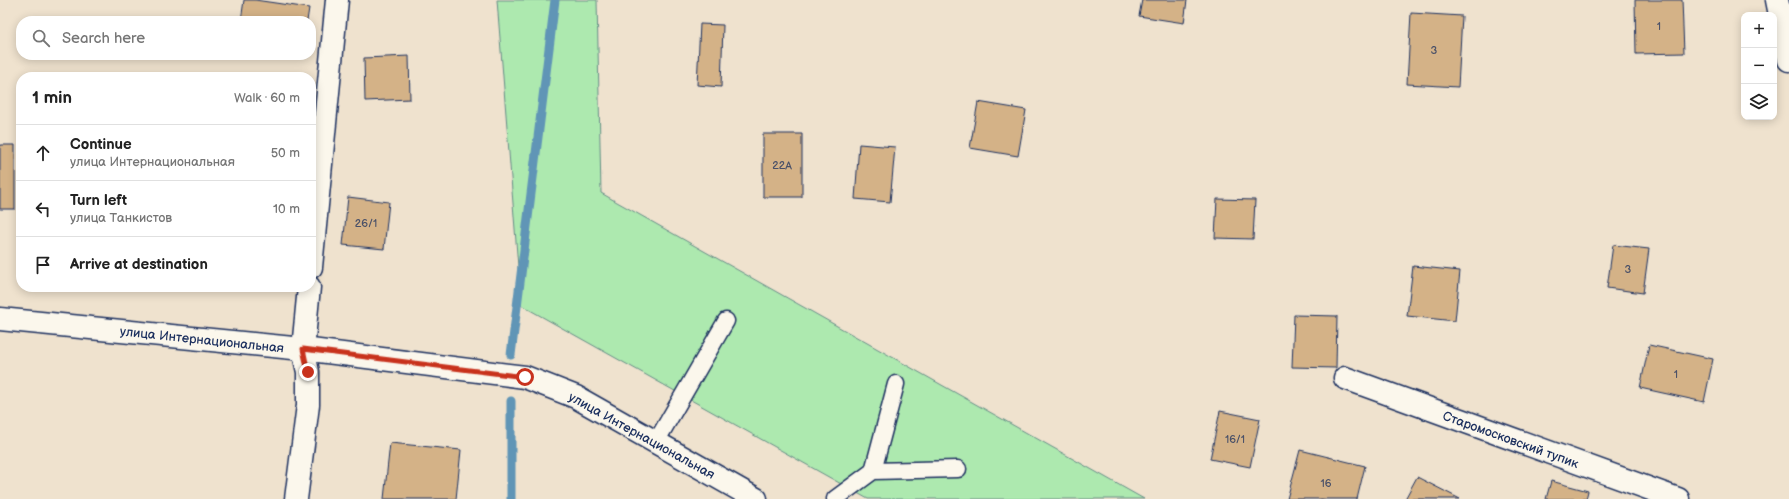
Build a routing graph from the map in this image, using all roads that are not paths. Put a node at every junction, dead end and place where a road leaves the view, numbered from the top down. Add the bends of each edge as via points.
1 (337, 0) edge
2 (1777, 0) edge
3 (1789, 60) edge
4 (316, 216) edge
5 (309, 292) edge
6 (0, 319) edge
7 (726, 321) dead end
8 (303, 349) junction
9 (1345, 378) dead end
10 (896, 384) dead end
11 (656, 442) junction
12 (958, 469) dead end
13 (873, 471) junction
14 (296, 499) edge
15 (756, 499) edge
16 (835, 499) edge
17 (1678, 499) edge

1 - 4 main road
2 - 3 main road
5 - 8 main road
6 - 8 main road, улица Интернациональная
7 - 11 lane
8 - 11 main road, улица Интернациональная via 525,377 576,397
8 - 14 main road via 308,372 308,405
9 - 17 main road, Старомосковский тупик
10 - 13 lane
11 - 15 main road, улица Интернациональная
12 - 13 lane
13 - 16 lane

